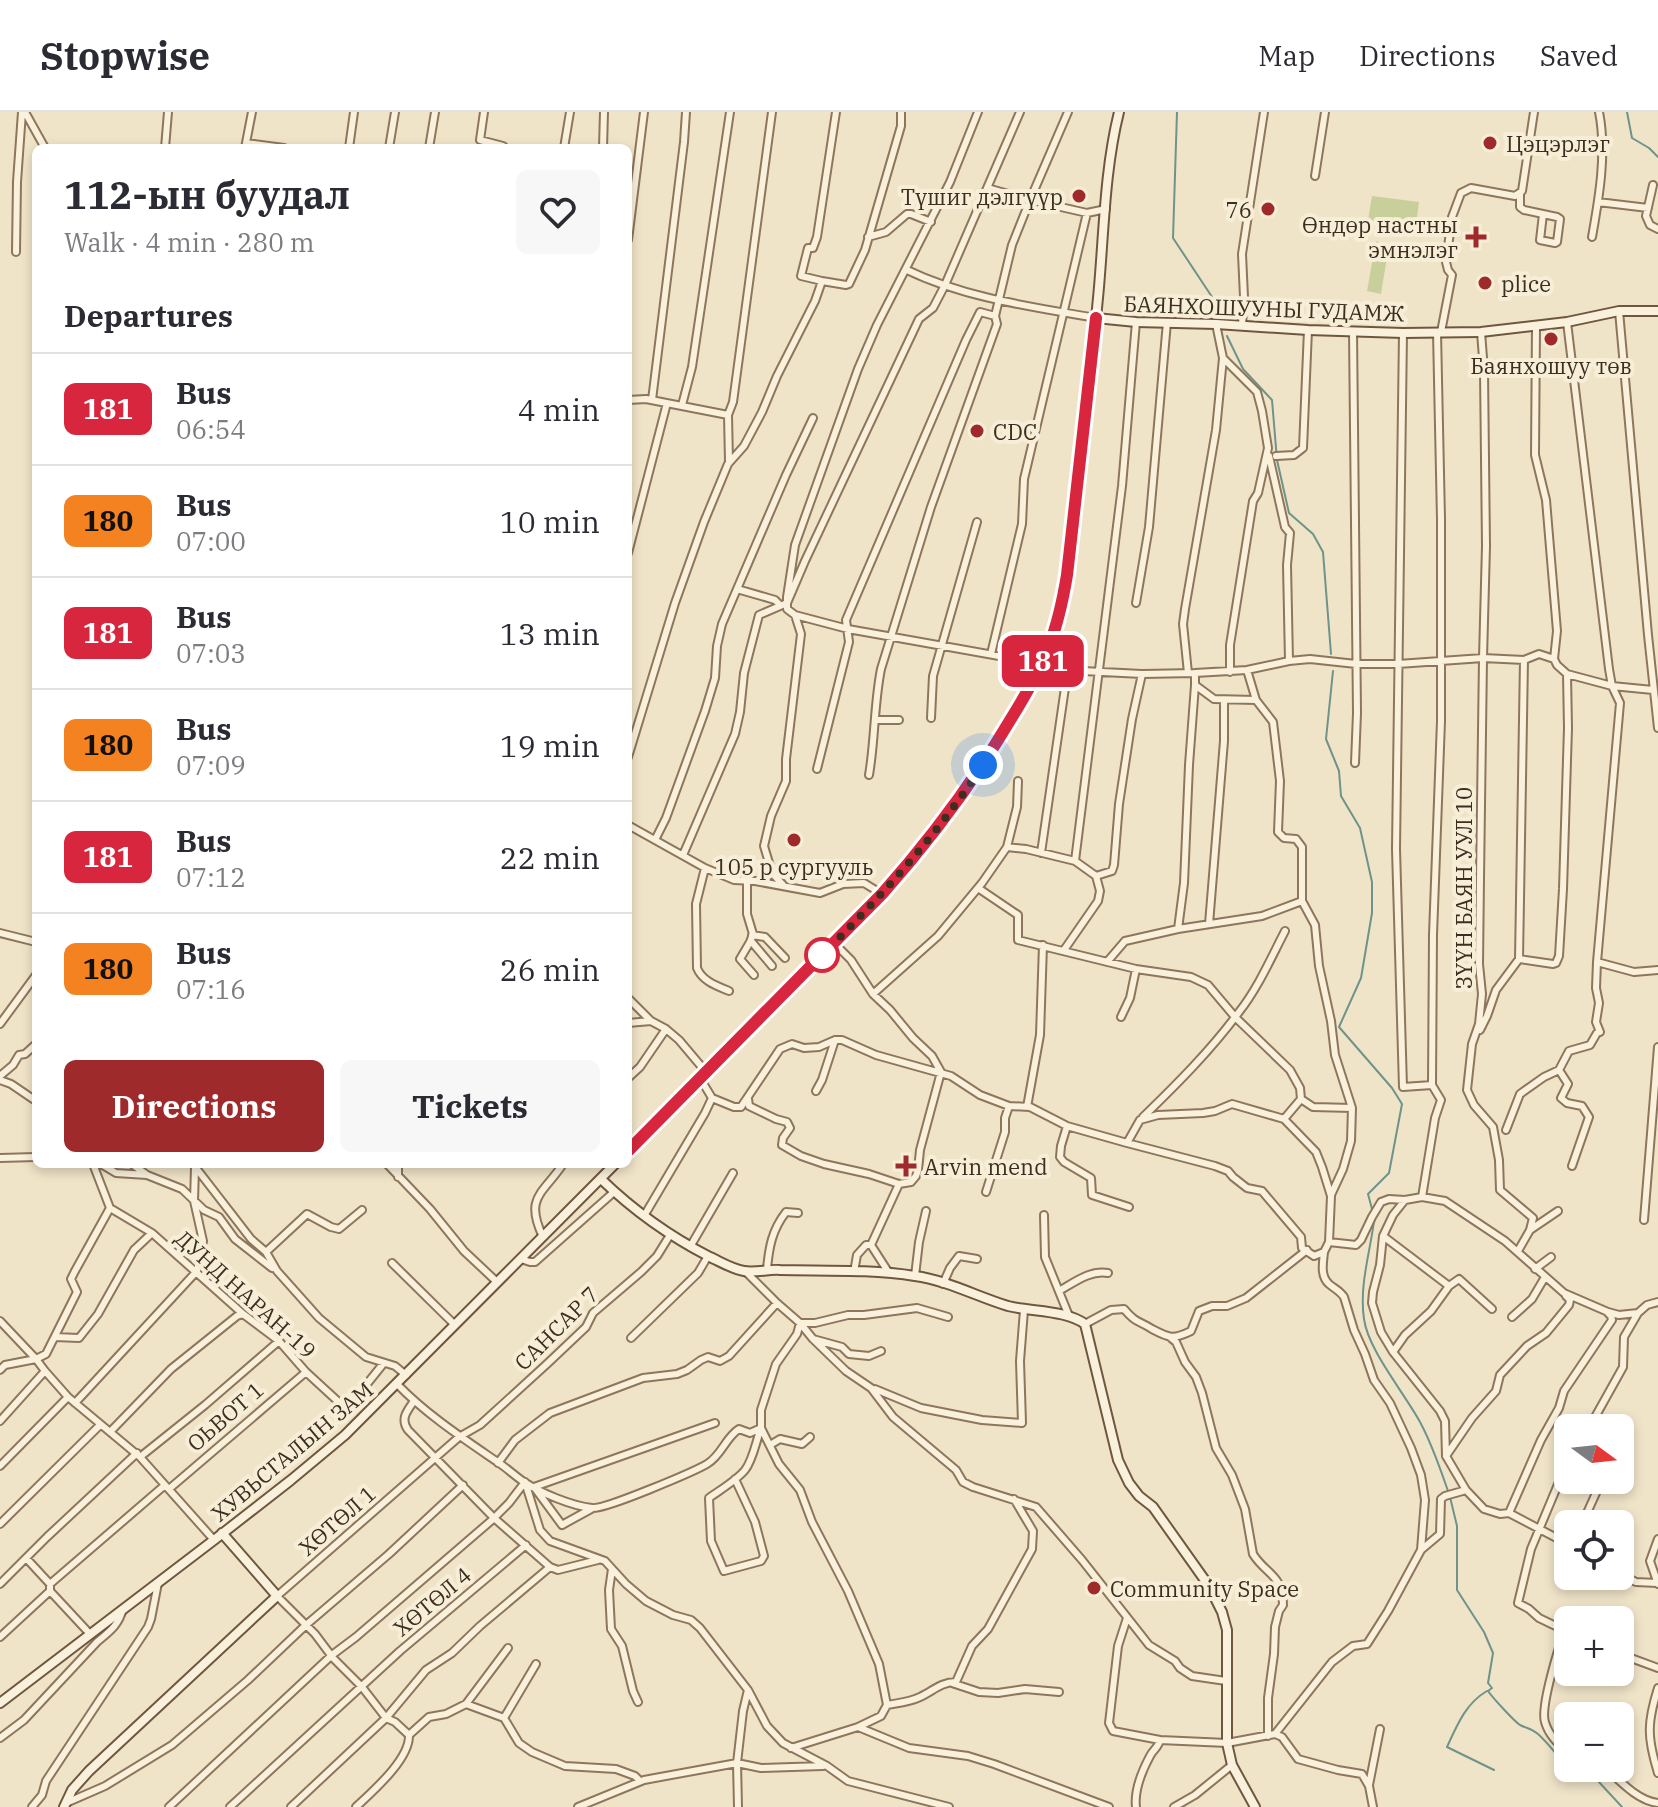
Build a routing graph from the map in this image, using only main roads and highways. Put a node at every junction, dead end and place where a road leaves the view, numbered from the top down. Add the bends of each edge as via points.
1 (1119, 112) edge
2 (1658, 311) edge
3 (1096, 318) junction
4 (632, 1147) edge
5 (611, 1168) edge
6 (601, 1179) junction
7 (218, 1536) junction
8 (0, 1703) edge
9 (65, 1805) edge
10 (1255, 1807) edge

1 - 3 main road, БАЯНХОШУУНЫ ГУДАМЖ
2 - 3 main road, БАЯНХОШУУНЫ ГУДАМЖ via 1619,311 1481,332 1403,333
3 - 4 main road via 1067,575 1042,663 959,801 925,844
5 - 6 main road, ХУВЬСГАЛЫН ЗАМ
6 - 7 main road, ХУВЬСГАЛЫН ЗАМ via 325,1452
6 - 10 main road via 670,1235 746,1272 929,1278 984,1299 1085,1324 1118,1460 1129,1483 1189,1556 1222,1612 1227,1630 1227,1743 1232,1765
7 - 8 main road, ХУВЬСГАЛЫН ЗАМ
7 - 9 main road via 277,1596 89,1771

